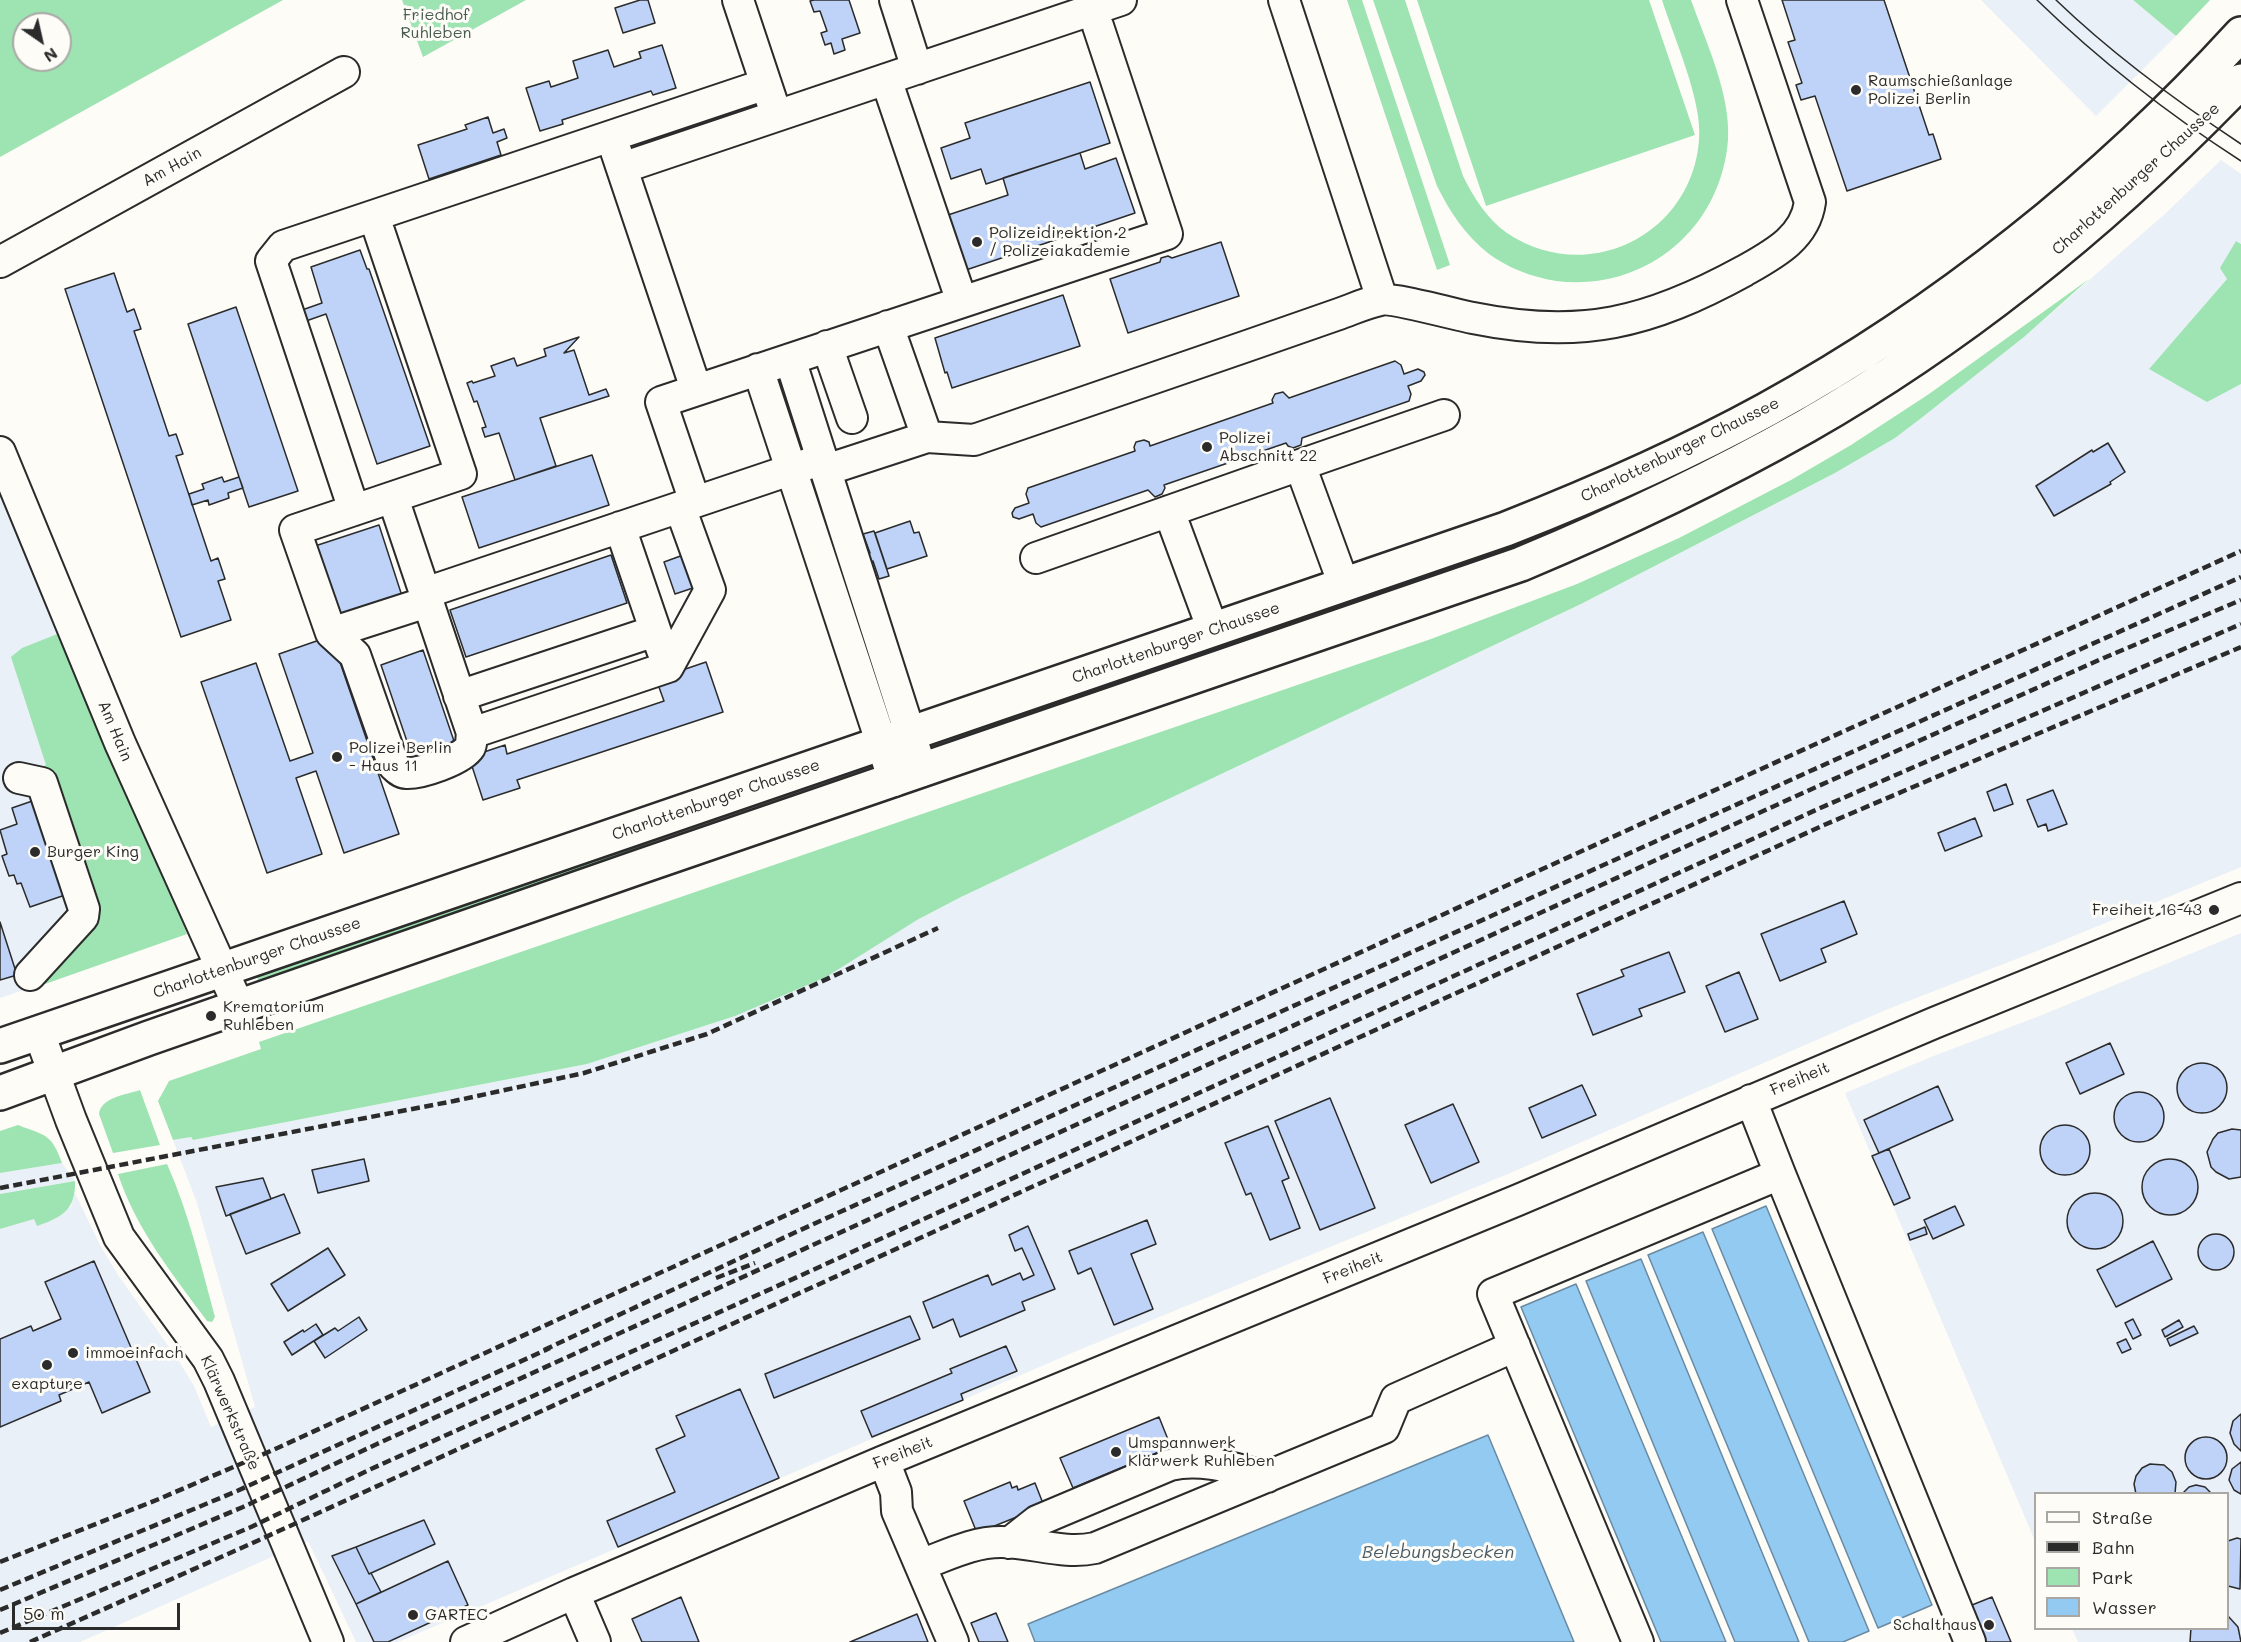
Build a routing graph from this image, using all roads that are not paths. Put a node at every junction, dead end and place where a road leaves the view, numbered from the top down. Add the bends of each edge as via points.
1 (738, 0) edge
2 (895, 0) edge
3 (1121, 0) edge
4 (1284, 0) edge
5 (1742, 0) edge
6 (1059, 10) edge
7 (1098, 26) dead end
8 (2241, 34) edge
9 (917, 69) junction
10 (344, 72) dead end
11 (886, 79) junction
12 (2241, 81) edge
13 (766, 84) junction
14 (777, 116) junction
15 (611, 136) junction
16 (622, 168) junction
17 (374, 216) junction
18 (0, 262) edge
19 (1382, 299) junction
20 (962, 302) junction
21 (888, 326) junction
22 (827, 346) junction
23 (1862, 353) junction
24 (790, 359) junction
25 (758, 369) junction
26 (1880, 380) junction
27 (696, 390) junction
28 (1444, 415) dead end
29 (852, 418) dead end
30 (927, 437) junction
31 (0, 452) edge
32 (824, 465) junction
33 (1300, 465) junction
34 (791, 469) junction
35 (393, 498) junction
36 (687, 504) junction
37 (354, 510) junction
38 (1169, 511) junction
39 (620, 527) junction
40 (1036, 558) dead end
41 (1344, 585) junction
42 (426, 598) junction
43 (1213, 630) junction
44 (656, 631) junction
45 (331, 633) junction
46 (668, 667) junction
47 (459, 696) junction
48 (472, 733) junction
49 (896, 739) junction
50 (908, 776) junction
51 (19, 778) dead end
52 (2241, 898) edge
53 (221, 970) junction
54 (30, 975) dead end
55 (239, 1006) junction
56 (39, 1033) junction
57 (0, 1047) edge
58 (55, 1073) junction
59 (0, 1093) edge
60 (1751, 1100) junction
61 (1780, 1174) junction
62 (1515, 1346) junction
63 (884, 1461) junction
64 (1267, 1477) junction
65 (1009, 1543) junction
66 (921, 1565) junction
67 (574, 1593) junction
68 (328, 1642) edge
69 (466, 1642) edge
70 (595, 1642) edge
71 (953, 1642) edge
72 (1638, 1642) edge
73 (1970, 1642) edge

1 - 13 street
2 - 9 street
3 - 6 street
4 - 19 street
5 - 19 street via 1810,202 1801,230 1784,246 1687,301 1647,315 1578,328 1520,327
6 - 9 street
7 - 20 street via 1167,234
8 - 23 main road, Charlottenburger Chaussee via 2180,98 2080,190 2017,243
9 - 11 street
10 - 18 street, Am Hain
11 - 14 street
11 - 20 street
12 - 26 main road, Charlottenburger Chaussee via 2169,154 2044,262 1977,314
13 - 14 street
13 - 15 street
14 - 16 street
15 - 16 street
15 - 17 street
16 - 27 street
17 - 35 street via 461,474
17 - 37 street via 283,246 271,261
19 - 30 street via 974,440
20 - 21 street
21 - 22 street
21 - 30 street
22 - 24 street
22 - 29 street
23 - 26 street
23 - 41 main road, Charlottenburger Chaussee via 1766,410 1602,491
24 - 25 street
24 - 32 street
25 - 27 street
25 - 34 street
26 - 50 main road, Charlottenburger Chaussee via 1731,467 1521,564
27 - 36 street via 661,402
28 - 33 street
30 - 32 street
31 - 53 street, Am Hain via 120,743
32 - 34 street
32 - 49 street
33 - 38 street
33 - 41 street
34 - 36 street
34 - 49 street
35 - 37 street
35 - 42 street
36 - 39 street
36 - 46 street via 710,590
37 - 45 street via 295,530
38 - 40 street
38 - 43 street
39 - 42 street
39 - 44 street
41 - 43 main road, Charlottenburger Chaussee
42 - 45 street
42 - 47 street
43 - 49 main road, Charlottenburger Chaussee
44 - 46 street
44 - 47 street
45 - 48 street via 355,656 390,756 399,771 424,770 452,760 471,746
46 - 48 street
47 - 48 street
49 - 50 street
49 - 53 main road, Charlottenburger Chaussee
50 - 55 main road, Charlottenburger Chaussee
51 - 54 street via 42,783 84,909 83,916
52 - 60 street, Freiheit
53 - 55 street, Am Hain
53 - 56 main road, Charlottenburger Chaussee
55 - 58 main road, Charlottenburger Chaussee
56 - 57 main road, Charlottenburger Chaussee
56 - 58 street, Klärwerkstraße
58 - 59 main road, Charlottenburger Chaussee
58 - 68 street, Klärwerkstraße via 119,1237 208,1359 219,1381
60 - 61 street
60 - 63 street, Freiheit
61 - 62 street via 1493,1294
61 - 73 street
62 - 64 street via 1396,1399 1384,1428
62 - 72 street
63 - 66 street via 896,1492 897,1511
63 - 67 street, Freiheit
64 - 65 street via 1095,1548 1064,1551
64 - 65 street via 1206,1464 1178,1463 1037,1521
65 - 66 street via 977,1543
66 - 71 street
67 - 69 street, Freiheit
67 - 70 street

